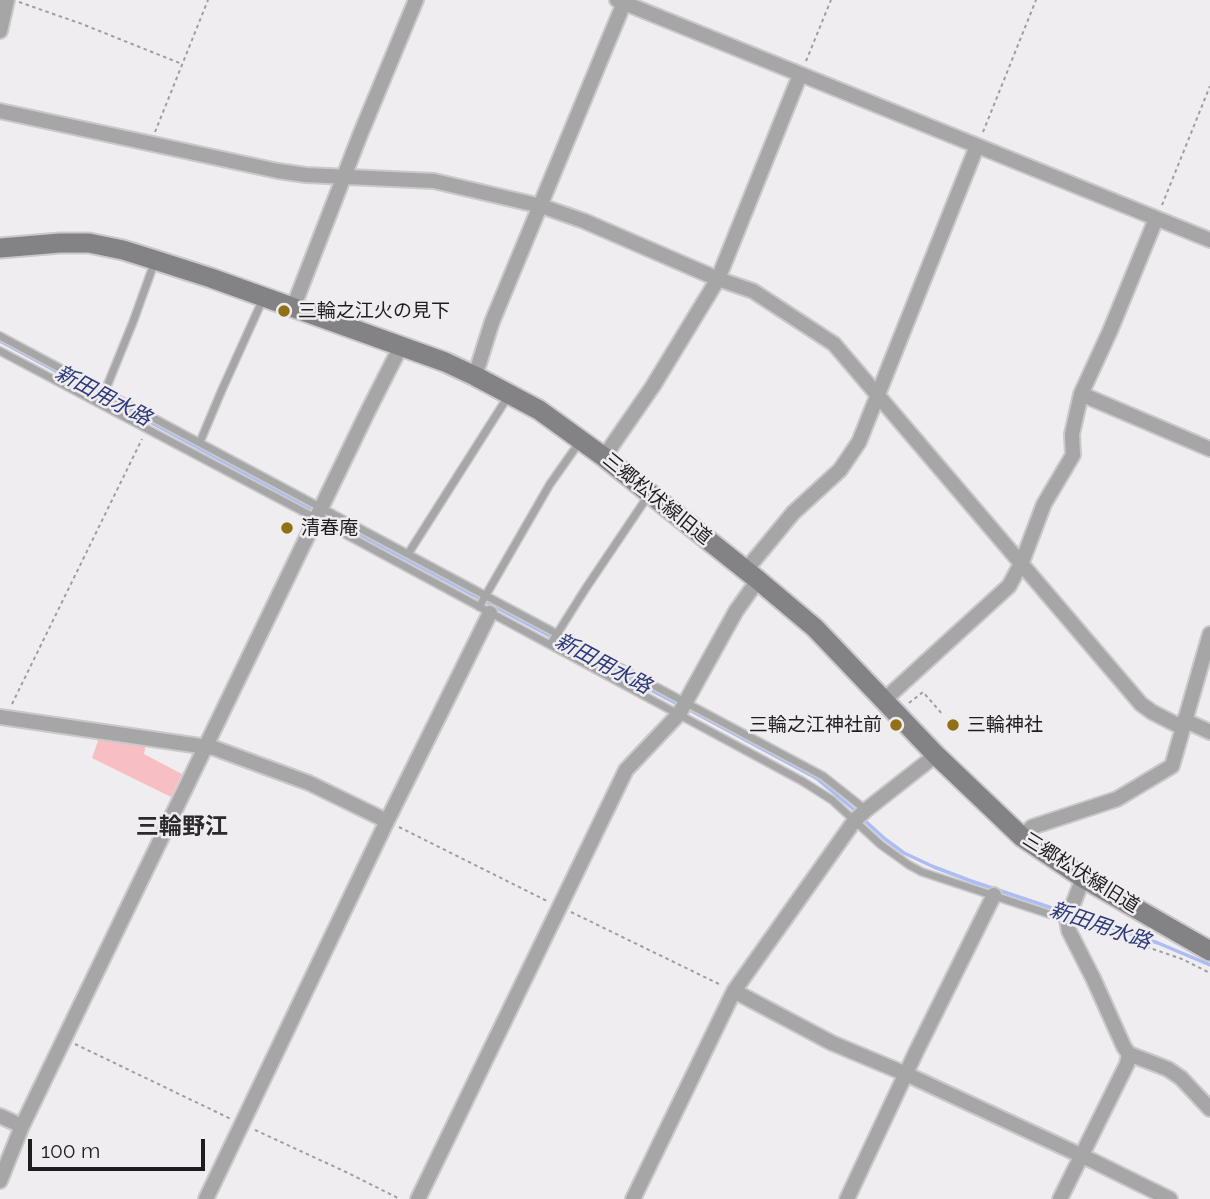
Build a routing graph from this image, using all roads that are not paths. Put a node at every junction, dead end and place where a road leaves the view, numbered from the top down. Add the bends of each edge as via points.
1 (7, 0) edge
2 (415, 0) edge
3 (620, 2) edge
4 (0, 31) edge
5 (800, 75) junction
6 (0, 111) edge
7 (977, 146) junction
8 (345, 176) junction
9 (541, 206) junction
10 (1156, 219) junction
11 (1210, 240) edge
12 (0, 248) edge
13 (155, 260) junction
14 (718, 279) junction
15 (264, 297) junction
16 (293, 307) junction
17 (0, 335) edge
18 (401, 346) junction
19 (0, 351) edge
20 (475, 376) junction
21 (105, 391) junction
22 (510, 393) junction
23 (1081, 394) junction
24 (878, 395) junction
25 (582, 440) junction
26 (200, 442) junction
27 (1210, 449) edge
28 (604, 457) junction
29 (650, 494) junction
30 (319, 513) junction
31 (408, 554) junction
32 (1022, 562) junction
33 (752, 575) junction
34 (487, 594) junction
35 (485, 610) junction
36 (557, 634) junction
37 (1210, 635) edge
38 (550, 645) junction
39 (616, 665) junction
40 (609, 676) junction
41 (683, 708) junction
42 (890, 708) junction
43 (2, 721) edge
44 (1184, 724) junction
45 (1210, 732) edge
46 (206, 746) junction
47 (936, 755) junction
48 (866, 810) junction
49 (855, 820) junction
50 (387, 821) junction
51 (1022, 837) junction
52 (1083, 878) junction
53 (994, 895) junction
54 (1069, 914) junction
55 (1210, 951) edge
56 (734, 991) junction
57 (1129, 1054) junction
58 (906, 1074) junction
59 (1210, 1109) edge
60 (0, 1116) edge
61 (22, 1126) junction
62 (1081, 1156) junction
63 (0, 1181) edge
64 (206, 1199) edge
65 (418, 1199) edge
66 (633, 1199) edge
67 (847, 1199) edge
68 (1060, 1199) edge
69 (1170, 1199) edge

1 - 4 street
2 - 8 street
3 - 5 street
3 - 9 street
5 - 7 street
5 - 14 street
6 - 8 street via 278,171
7 - 10 street
7 - 24 street
8 - 9 street via 434,181
8 - 16 street
9 - 14 street
9 - 20 street via 492,322
10 - 11 street
10 - 23 street
12 - 13 street, 三郷松伏線旧道 via 89,243
13 - 15 street, 三郷松伏線旧道
13 - 21 lane
14 - 24 street via 753,291 834,344
14 - 28 street via 653,387
15 - 16 street, 三郷松伏線旧道
15 - 26 lane
16 - 18 street, 三郷松伏線旧道
17 - 21 lane
18 - 20 street, 三郷松伏線旧道
18 - 30 street
19 - 30 lane
20 - 22 street, 三郷松伏線旧道
21 - 26 lane
22 - 25 street, 三郷松伏線旧道
22 - 31 lane
23 - 27 street
23 - 32 street via 1072,435 1073,455 1044,504
24 - 32 street
24 - 33 street via 859,442 840,470 793,513
25 - 28 street, 三郷松伏線旧道
25 - 34 lane via 550,484
26 - 30 lane
28 - 29 street, 三郷松伏線旧道
29 - 33 street, 三郷松伏線旧道
29 - 36 lane
30 - 31 lane
30 - 35 lane
30 - 46 street
31 - 34 lane
32 - 42 street via 1009,586
32 - 44 street via 1141,704
33 - 41 street
33 - 42 street, 三郷松伏線旧道 via 815,628
34 - 35 lane
34 - 36 lane
35 - 38 lane
35 - 50 street
36 - 38 lane
36 - 39 lane
37 - 44 street
38 - 40 lane
39 - 40 lane
39 - 41 lane
40 - 41 lane
41 - 48 lane via 824,776
41 - 49 lane via 824,794
41 - 65 street via 626,770
42 - 47 street, 三郷松伏線旧道
43 - 46 street
44 - 45 street
44 - 51 street via 1172,766 1117,799 1032,827
46 - 50 street via 309,783
46 - 61 street
47 - 48 street
47 - 51 street, 三郷松伏線旧道
48 - 49 street
49 - 53 lane via 909,865
49 - 56 street
50 - 64 street
51 - 52 street, 三郷松伏線旧道
52 - 54 street
52 - 55 street, 三郷松伏線旧道
53 - 54 lane
53 - 58 street
54 - 57 street via 1069,931
56 - 58 street
56 - 66 street
57 - 59 street via 1168,1069
57 - 62 street
58 - 62 street
58 - 67 street
60 - 61 street
61 - 63 street
62 - 68 street
62 - 69 street

